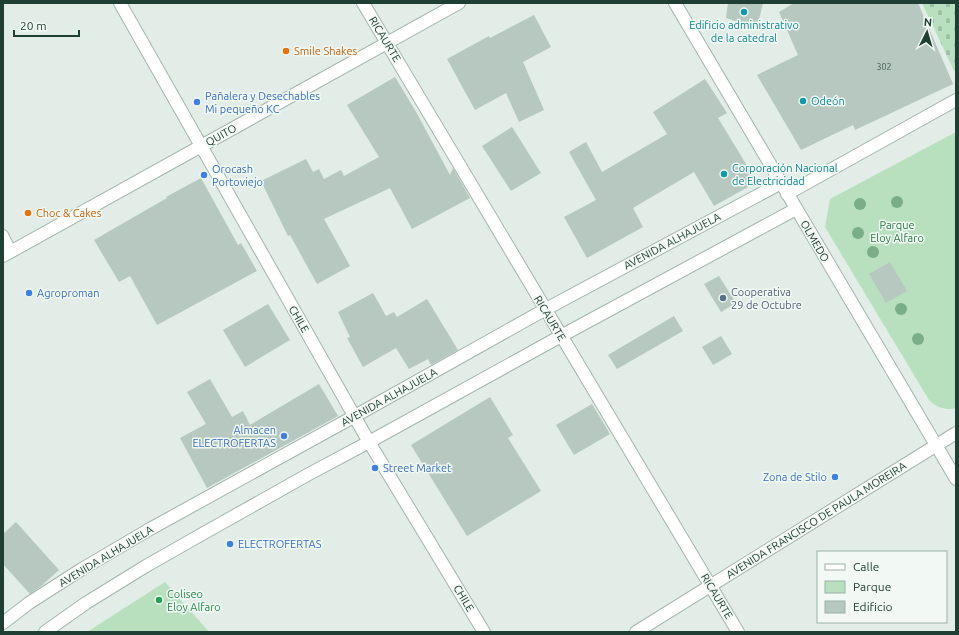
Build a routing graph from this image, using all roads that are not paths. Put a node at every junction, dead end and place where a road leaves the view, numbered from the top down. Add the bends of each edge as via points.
1 (120, 3) edge
2 (363, 3) edge
3 (459, 3) edge
4 (675, 3) edge
5 (387, 43) junction
6 (956, 100) edge
7 (201, 146) junction
8 (781, 183) junction
9 (787, 194) junction
10 (796, 209) junction
11 (3, 235) edge
12 (7, 254) edge
13 (546, 309) junction
14 (561, 336) junction
15 (355, 416) junction
16 (956, 433) edge
17 (369, 442) junction
18 (936, 446) junction
19 (956, 479) edge
20 (710, 586) junction
21 (3, 623) edge
22 (45, 632) edge
23 (484, 632) edge
24 (636, 632) edge
25 (738, 632) edge

1 - 7 street, CHILE
2 - 5 street, RICAURTE
3 - 5 street, QUITO
4 - 8 street, OLMEDO
5 - 7 street, QUITO
5 - 13 street, RICAURTE
6 - 9 street
7 - 12 street, QUITO
7 - 15 street, CHILE
8 - 9 street, OLMEDO
8 - 13 street, AVENIDA ALHAJUELA
9 - 10 street, OLMEDO
10 - 14 street
10 - 18 street, OLMEDO
11 - 12 lane
13 - 14 street, RICAURTE
13 - 15 street, AVENIDA ALHAJUELA
14 - 17 street
14 - 20 street, RICAURTE
15 - 17 street, CHILE
15 - 21 street, AVENIDA ALHAJUELA via 156,525 82,569
16 - 18 street, AVENIDA FRANCISCO DE PAULA MOREIRA
17 - 22 street via 146,566
17 - 23 street, CHILE
18 - 19 street, OLMEDO
18 - 20 street, AVENIDA FRANCISCO DE PAULA MOREIRA
20 - 24 street, AVENIDA FRANCISCO DE PAULA MOREIRA
20 - 25 street, RICAURTE

